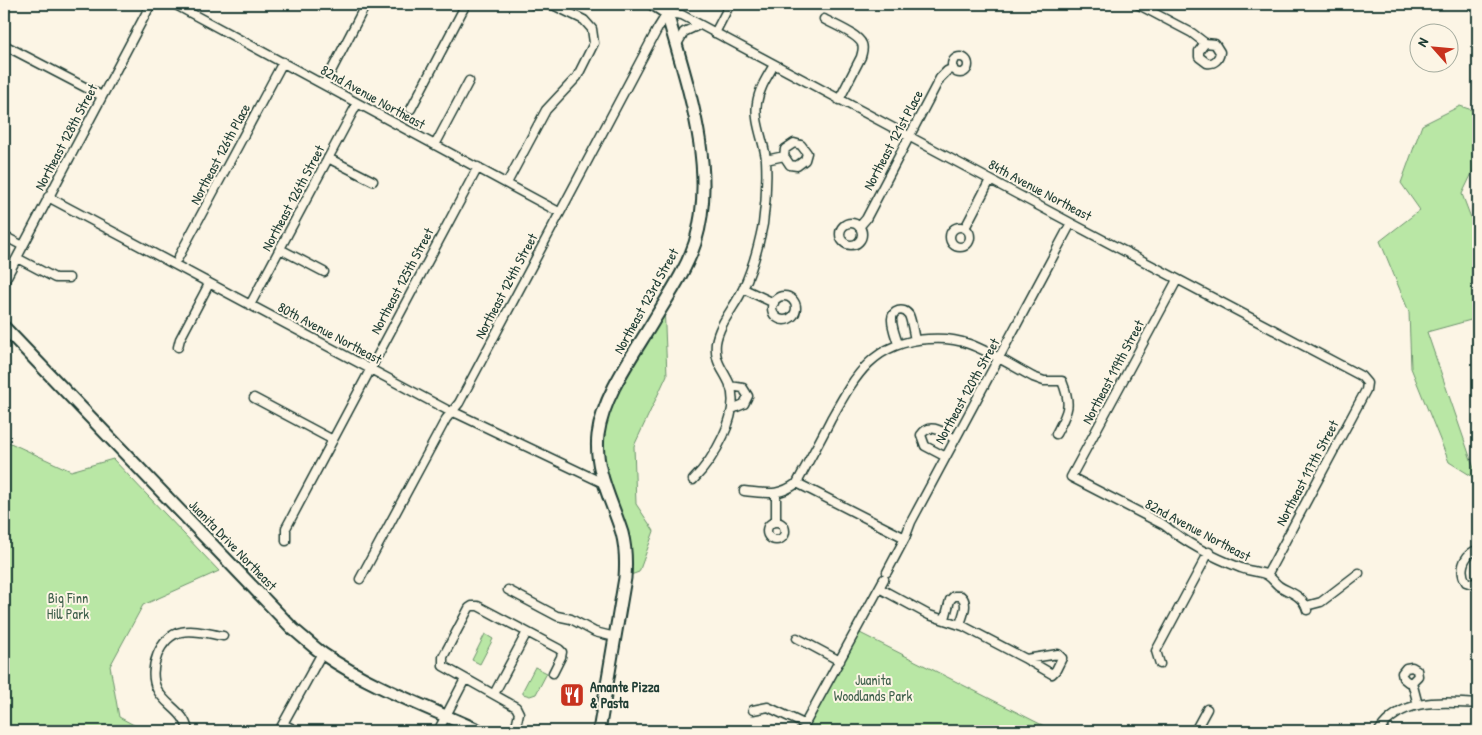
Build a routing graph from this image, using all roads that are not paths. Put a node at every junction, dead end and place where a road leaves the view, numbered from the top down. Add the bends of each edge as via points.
1 (151, 4) edge
2 (174, 4) edge
3 (366, 4) edge
4 (466, 4) edge
5 (532, 4) edge
6 (653, 4) edge
7 (730, 4) edge
8 (1137, 4) edge
9 (670, 8) edge
10 (824, 19) dead end
11 (699, 24) junction
12 (715, 33) junction
13 (1205, 43) dead end
14 (4, 46) edge
15 (676, 46) junction
16 (283, 62) junction
17 (774, 65) junction
18 (953, 68) dead end
19 (469, 81) dead end
20 (324, 85) junction
21 (102, 96) junction
22 (839, 100) junction
23 (357, 104) junction
24 (411, 109) dead end
25 (909, 136) junction
26 (435, 145) junction
27 (784, 156) dead end
28 (328, 158) junction
29 (766, 160) junction
30 (478, 167) junction
31 (990, 180) junction
32 (373, 181) dead end
33 (507, 183) junction
34 (48, 197) junction
35 (560, 212) junction
36 (1071, 223) junction
37 (859, 227) dead end
38 (965, 228) dead end
39 (4, 236) edge
40 (23, 246) junction
41 (280, 250) junction
42 (17, 258) junction
43 (178, 258) dead end
44 (324, 272) dead end
45 (69, 278) dead end
46 (1177, 280) junction
47 (4, 282) edge
48 (209, 284) junction
49 (744, 289) junction
50 (774, 303) dead end
51 (250, 305) junction
52 (4, 327) edge
53 (914, 340) junction
54 (902, 343) junction
55 (178, 347) dead end
56 (999, 359) junction
57 (371, 368) junction
58 (1367, 382) joint
59 (730, 386) junction
60 (254, 398) dead end
61 (732, 409) junction
62 (451, 412) junction
63 (1056, 434) dead end
64 (955, 439) junction
65 (333, 440) junction
66 (946, 457) junction
67 (1071, 476) joint
68 (693, 480) dead end
69 (603, 483) junction
70 (797, 483) junction
71 (744, 491) dead end
72 (776, 494) junction
73 (776, 522) dead end
74 (905, 538) junction
75 (286, 541) dead end
76 (1209, 552) junction
77 (1478, 553) edge
78 (1359, 573) dead end
79 (1267, 575) junction
80 (360, 578) dead end
81 (1477, 582) edge
82 (879, 588) junction
83 (508, 590) dead end
84 (1478, 593) edge
85 (946, 619) junction
86 (960, 624) junction
87 (527, 632) junction
88 (223, 636) dead end
89 (615, 637) junction
90 (797, 638) dead end
91 (322, 653) junction
92 (1026, 659) dead end
93 (840, 661) junction
94 (1160, 664) dead end
95 (553, 673) dead end
96 (465, 679) junction
97 (1412, 682) dead end
98 (494, 694) junction
99 (1478, 704) edge
100 (1418, 705) junction
101 (1207, 709) dead end
102 (753, 710) dead end
103 (446, 716) junction
104 (516, 726) dead end
105 (281, 727) edge
106 (803, 728) edge
107 (188, 731) edge
108 (297, 731) edge
109 (438, 731) edge
110 (480, 731) edge
111 (598, 731) edge
112 (1195, 731) edge
113 (1379, 731) edge

1 - 21 street, Northeast 128th Street
2 - 16 street, 82nd Avenue Northeast
3 - 20 street
4 - 24 street
5 - 33 street via 553,6 584,20 592,29 594,43 571,85 546,110
6 - 9 street, 84th Avenue Northeast
7 - 12 street
8 - 13 street
9 - 11 street, 84th Avenue Northeast
9 - 15 street, Northeast 123rd Street
9 - 35 street, Northeast 124th Street
10 - 22 street via 853,35 863,49
11 - 12 street, 84th Avenue Northeast
11 - 15 street via 684,32
12 - 17 street, 84th Avenue Northeast
14 - 21 street
15 - 69 street, Northeast 123rd Street via 703,158 700,224 681,274 607,404 598,436
16 - 20 street, 82nd Avenue Northeast
16 - 43 street, Northeast 126th Place
17 - 22 street, 84th Avenue Northeast
17 - 29 street via 762,87 756,111
18 - 25 street, Northeast 121st Place via 940,78
19 - 26 street
20 - 23 street, 82nd Avenue Northeast
21 - 34 street, Northeast 128th Street
22 - 25 street, 84th Avenue Northeast
23 - 26 street, 82nd Avenue Northeast
23 - 28 street, Northeast 126th Street
25 - 31 street, 84th Avenue Northeast
25 - 37 street, Northeast 121st Place
26 - 30 street, 82nd Avenue Northeast
27 - 29 street
28 - 32 street
28 - 41 street, Northeast 126th Street
29 - 49 street via 762,224
30 - 33 street, 82nd Avenue Northeast
30 - 57 street, Northeast 125th Street
31 - 36 street, 84th Avenue Northeast
31 - 38 street
33 - 35 street, 82nd Avenue Northeast
34 - 40 street, Northeast 128th Street
34 - 48 street, 80th Avenue Northeast
35 - 62 street, Northeast 124th Street
36 - 46 street, 84th Avenue Northeast
36 - 56 street, Northeast 120th Street
39 - 40 street
40 - 42 street, Northeast 128th Street
41 - 44 street
41 - 51 street, Northeast 126th Street
42 - 45 street via 55,278
42 - 47 street, Northeast 128th Street
46 - 58 street, 84th Avenue Northeast
46 - 67 street, Northeast 119th Street
48 - 51 street, 80th Avenue Northeast
48 - 55 street
49 - 50 street
49 - 59 street via 719,331 716,344 720,368
51 - 57 street, 80th Avenue Northeast
52 - 91 street, Juanita Drive Northeast via 254,590
53 - 54 street
53 - 54 street via 909,316 899,310 892,319
53 - 56 street via 953,339
54 - 70 street via 862,368 850,384
56 - 63 street via 1033,378 1062,381 1068,397 1067,413
56 - 64 street, Northeast 120th Street
57 - 62 street, 80th Avenue Northeast
57 - 65 street, Northeast 125th Street
58 - 79 street, Northeast 117th Street via 1366,390
59 - 61 street
59 - 61 street via 743,388 748,396 744,404
60 - 65 street
61 - 68 street via 729,424 705,467
62 - 69 street, 80th Avenue Northeast
62 - 80 street, Northeast 124th Street
64 - 66 street, Northeast 120th Street
64 - 66 street via 929,428 921,436 925,446
65 - 75 street, Northeast 125th Street via 286,528
66 - 74 street, Northeast 120th Street
67 - 76 street, 82nd Avenue Northeast
69 - 89 street, Northeast 123rd Street via 625,551 625,578
70 - 72 street
70 - 74 street
71 - 72 street
72 - 73 street
74 - 82 street, Northeast 120th Street
76 - 79 street, 82nd Avenue Northeast via 1241,568
76 - 94 street via 1156,651
77 - 81 street via 1469,554 1462,572 1466,582
78 - 79 street, 82nd Avenue Northeast via 1321,602 1306,608 1297,595 1280,587
81 - 84 street
82 - 85 street via 929,615
82 - 93 street, Northeast 120th Street
83 - 89 street via 557,616
85 - 86 street
85 - 86 street via 951,597 961,596 966,604
86 - 92 street
87 - 95 street via 562,652
87 - 96 street via 478,606 469,608 442,657 446,669
87 - 98 street
88 - 107 street via 190,630 179,632 163,645 155,661 152,671 157,690 183,716
89 - 111 street, Northeast 123rd Street
90 - 93 street
91 - 103 street, Juanita Drive Northeast via 351,671
91 - 105 street
93 - 106 street, Northeast 120th Street
96 - 98 street
96 - 103 street
97 - 100 street
98 - 104 street via 516,706 519,713
99 - 100 street via 1445,702
100 - 113 street via 1398,712
101 - 112 street
102 - 106 street via 768,707
103 - 109 street
103 - 110 street, Juanita Drive Northeast
105 - 108 street

